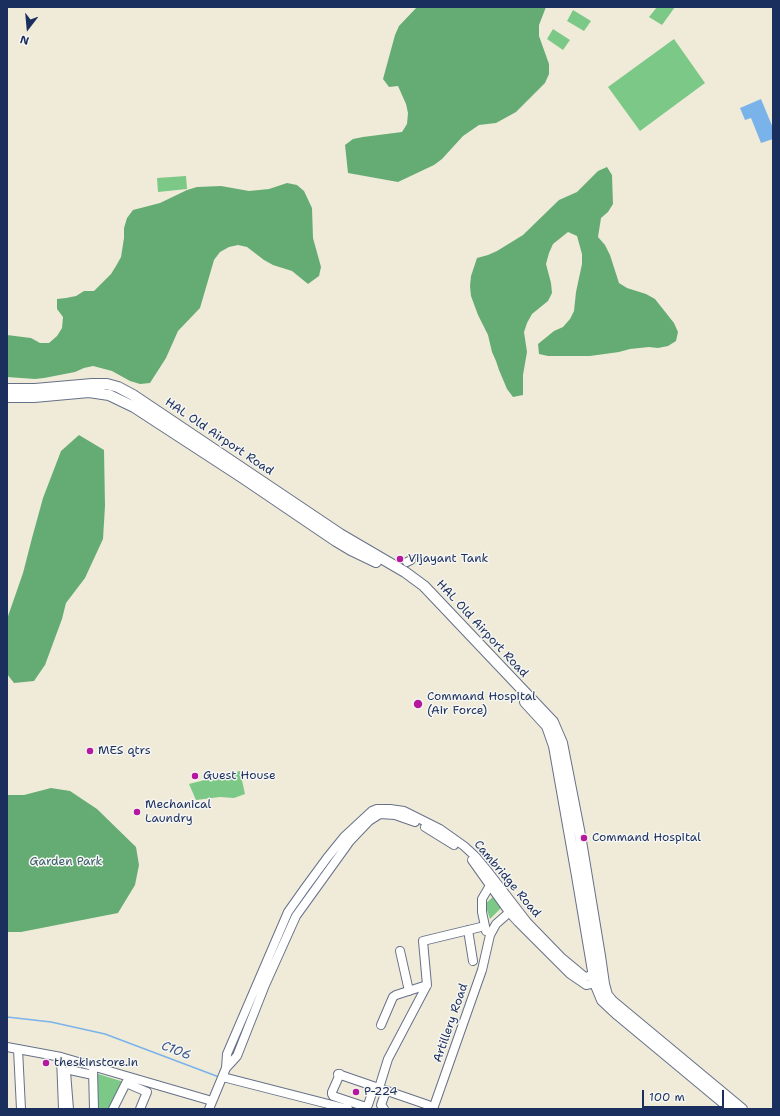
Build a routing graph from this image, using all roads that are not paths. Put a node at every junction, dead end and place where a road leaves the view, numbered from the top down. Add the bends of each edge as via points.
1 (7, 389) edge
2 (7, 397) edge
3 (422, 589) junction
4 (492, 882) junction
5 (512, 909) junction
6 (485, 926) junction
7 (468, 930) junction
8 (488, 944) junction
9 (400, 951) dead end
10 (473, 961) dead end
11 (598, 978) junction
12 (427, 985) junction
13 (409, 991) junction
14 (381, 1025) dead end
15 (7, 1047) edge
16 (18, 1049) junction
17 (61, 1057) junction
18 (93, 1066) junction
19 (93, 1075) junction
20 (223, 1078) junction
21 (128, 1080) junction
22 (380, 1089) junction
23 (212, 1101) junction
24 (426, 1107) edge
25 (21, 1109) edge
26 (63, 1109) edge
27 (69, 1109) edge
28 (94, 1109) edge
29 (113, 1109) edge
30 (140, 1109) edge
31 (209, 1109) edge
32 (348, 1109) edge
33 (384, 1109) edge
34 (731, 1109) edge
35 (742, 1109) edge

1 - 3 main road, HAL Old Airport Road via 92,384 118,387 340,534 405,572
2 - 3 main road, HAL Old Airport Road via 89,392 110,395 134,407 336,541
3 - 11 main road, HAL Old Airport Road via 553,722 562,743 580,835
4 - 5 street, Cambridge Road
4 - 6 street, Artillery Road via 482,899
4 - 20 street, Cambridge Road via 476,857 440,829 404,811 372,811 327,858 288,912 227,1054
5 - 8 street, Artillery Road via 496,924
5 - 11 street, Cambridge Road via 518,922 570,974 586,985
6 - 7 street
6 - 8 street, Artillery Road
7 - 10 street
7 - 12 street via 423,941
8 - 24 street, Artillery Road via 482,970
9 - 13 street
11 - 34 main road, HAL Old Airport Road via 602,1000 612,1010
11 - 35 main road, HAL Old Airport Road via 612,1001
12 - 13 street
12 - 22 street via 388,1059
13 - 14 street via 393,997
15 - 16 street
16 - 17 street
16 - 25 street
17 - 18 street
17 - 26 street
18 - 19 street
18 - 21 street
19 - 27 street via 70,1070 66,1072
19 - 28 street
20 - 23 street, Cambridge Road
20 - 32 street
21 - 23 street
21 - 29 street
21 - 30 street via 147,1092
22 - 22 street via 339,1074 332,1094 366,1106
22 - 24 street
22 - 33 street via 381,1105
23 - 31 street, Cambridge Road

